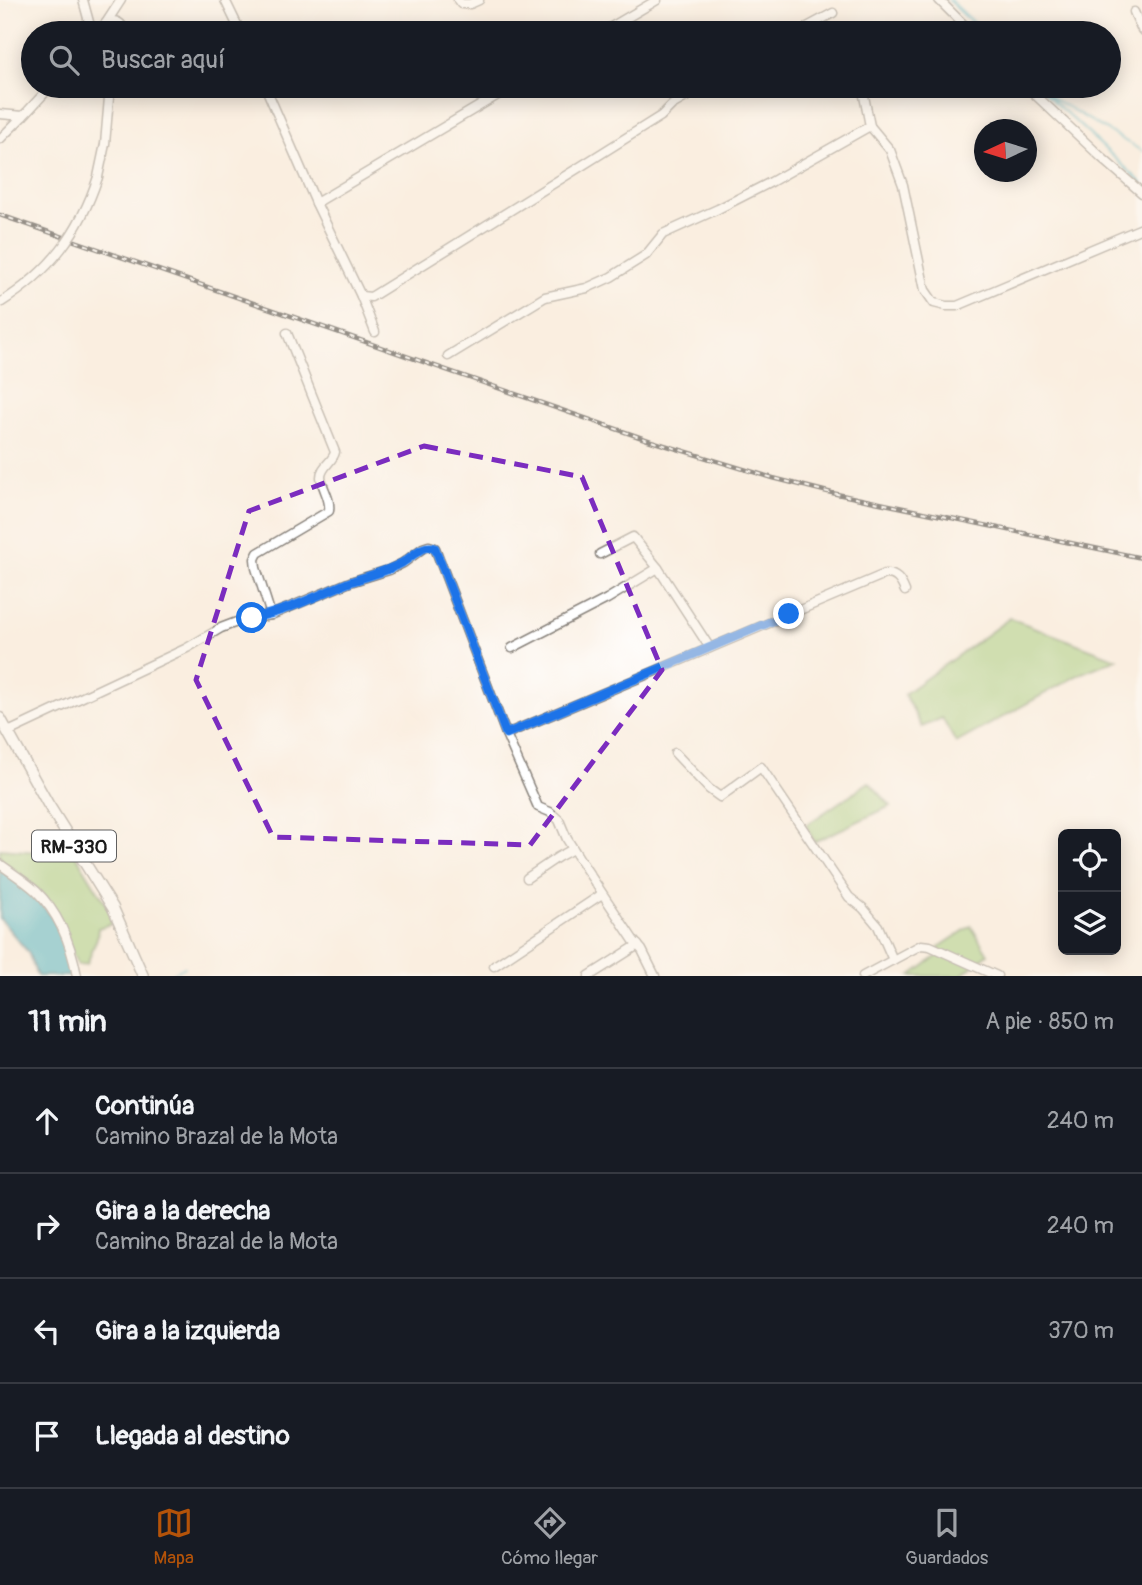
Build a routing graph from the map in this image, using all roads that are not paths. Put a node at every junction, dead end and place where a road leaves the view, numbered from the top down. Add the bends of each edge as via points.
1 (83, 0) edge
2 (225, 0) edge
3 (458, 0) edge
4 (478, 0) edge
5 (657, 0) edge
6 (939, 0) edge
7 (118, 4) edge
8 (1133, 12) dead end
9 (833, 13) dead end
10 (90, 21) edge
11 (108, 21) edge
12 (119, 21) edge
13 (235, 21) edge
14 (621, 21) edge
15 (818, 21) edge
16 (960, 21) edge
17 (1142, 30) edge
18 (40, 98) edge
19 (109, 98) edge
20 (270, 98) edge
21 (493, 98) edge
22 (684, 98) edge
23 (864, 98) edge
24 (1039, 98) edge
25 (0, 114) edge
26 (23, 116) junction
27 (870, 126) junction
28 (0, 139) edge
29 (1142, 193) edge
30 (316, 203) junction
31 (1142, 228) edge
32 (360, 296) junction
33 (0, 303) edge
34 (375, 332) dead end
35 (287, 333) dead end
36 (447, 356) dead end
37 (600, 554) dead end
38 (658, 568) junction
39 (905, 591) dead end
40 (271, 615) junction
41 (512, 648) dead end
42 (710, 648) junction
43 (0, 718) edge
44 (8, 732) junction
45 (506, 734) junction
46 (675, 753) dead end
47 (573, 849) junction
48 (0, 864) edge
49 (527, 878) dead end
50 (602, 894) junction
51 (638, 945) junction
52 (893, 960) junction
53 (494, 965) dead end
54 (77, 976) edge
55 (143, 976) edge
56 (589, 976) edge
57 (655, 976) edge
58 (863, 976) edge
59 (997, 976) edge

1 - 10 street
2 - 13 street
3 - 4 street via 465,5
5 - 14 street
6 - 16 street
7 - 11 street
7 - 12 street
8 - 17 street
9 - 15 street
18 - 26 street
19 - 33 street, bridge via 105,144 88,205 53,259
20 - 30 street
21 - 30 street
22 - 32 street via 371,297
23 - 27 street
24 - 29 street
25 - 26 street
26 - 28 street
27 - 31 street via 890,150 903,185 925,290 934,303 957,306
27 - 36 street via 771,182 663,234 646,256 611,276 587,288 545,297
30 - 32 street
32 - 34 street
35 - 40 street via 335,452 321,476 329,511 255,559
37 - 38 street via 633,537
38 - 41 street
38 - 42 street
39 - 42 street via 895,575 885,574
40 - 44 street via 221,628
40 - 45 street via 403,563 423,548 435,548
42 - 45 street
43 - 44 main road, RM-330
44 - 55 main road, RM-330 via 113,908
45 - 47 street via 538,807 559,820
46 - 52 street via 720,797 761,767 849,897 878,926
47 - 49 street
47 - 50 street
48 - 54 street via 36,891 57,915
50 - 51 street
50 - 53 street
51 - 56 street
51 - 57 street
52 - 58 street
52 - 59 street via 921,945 930,946

